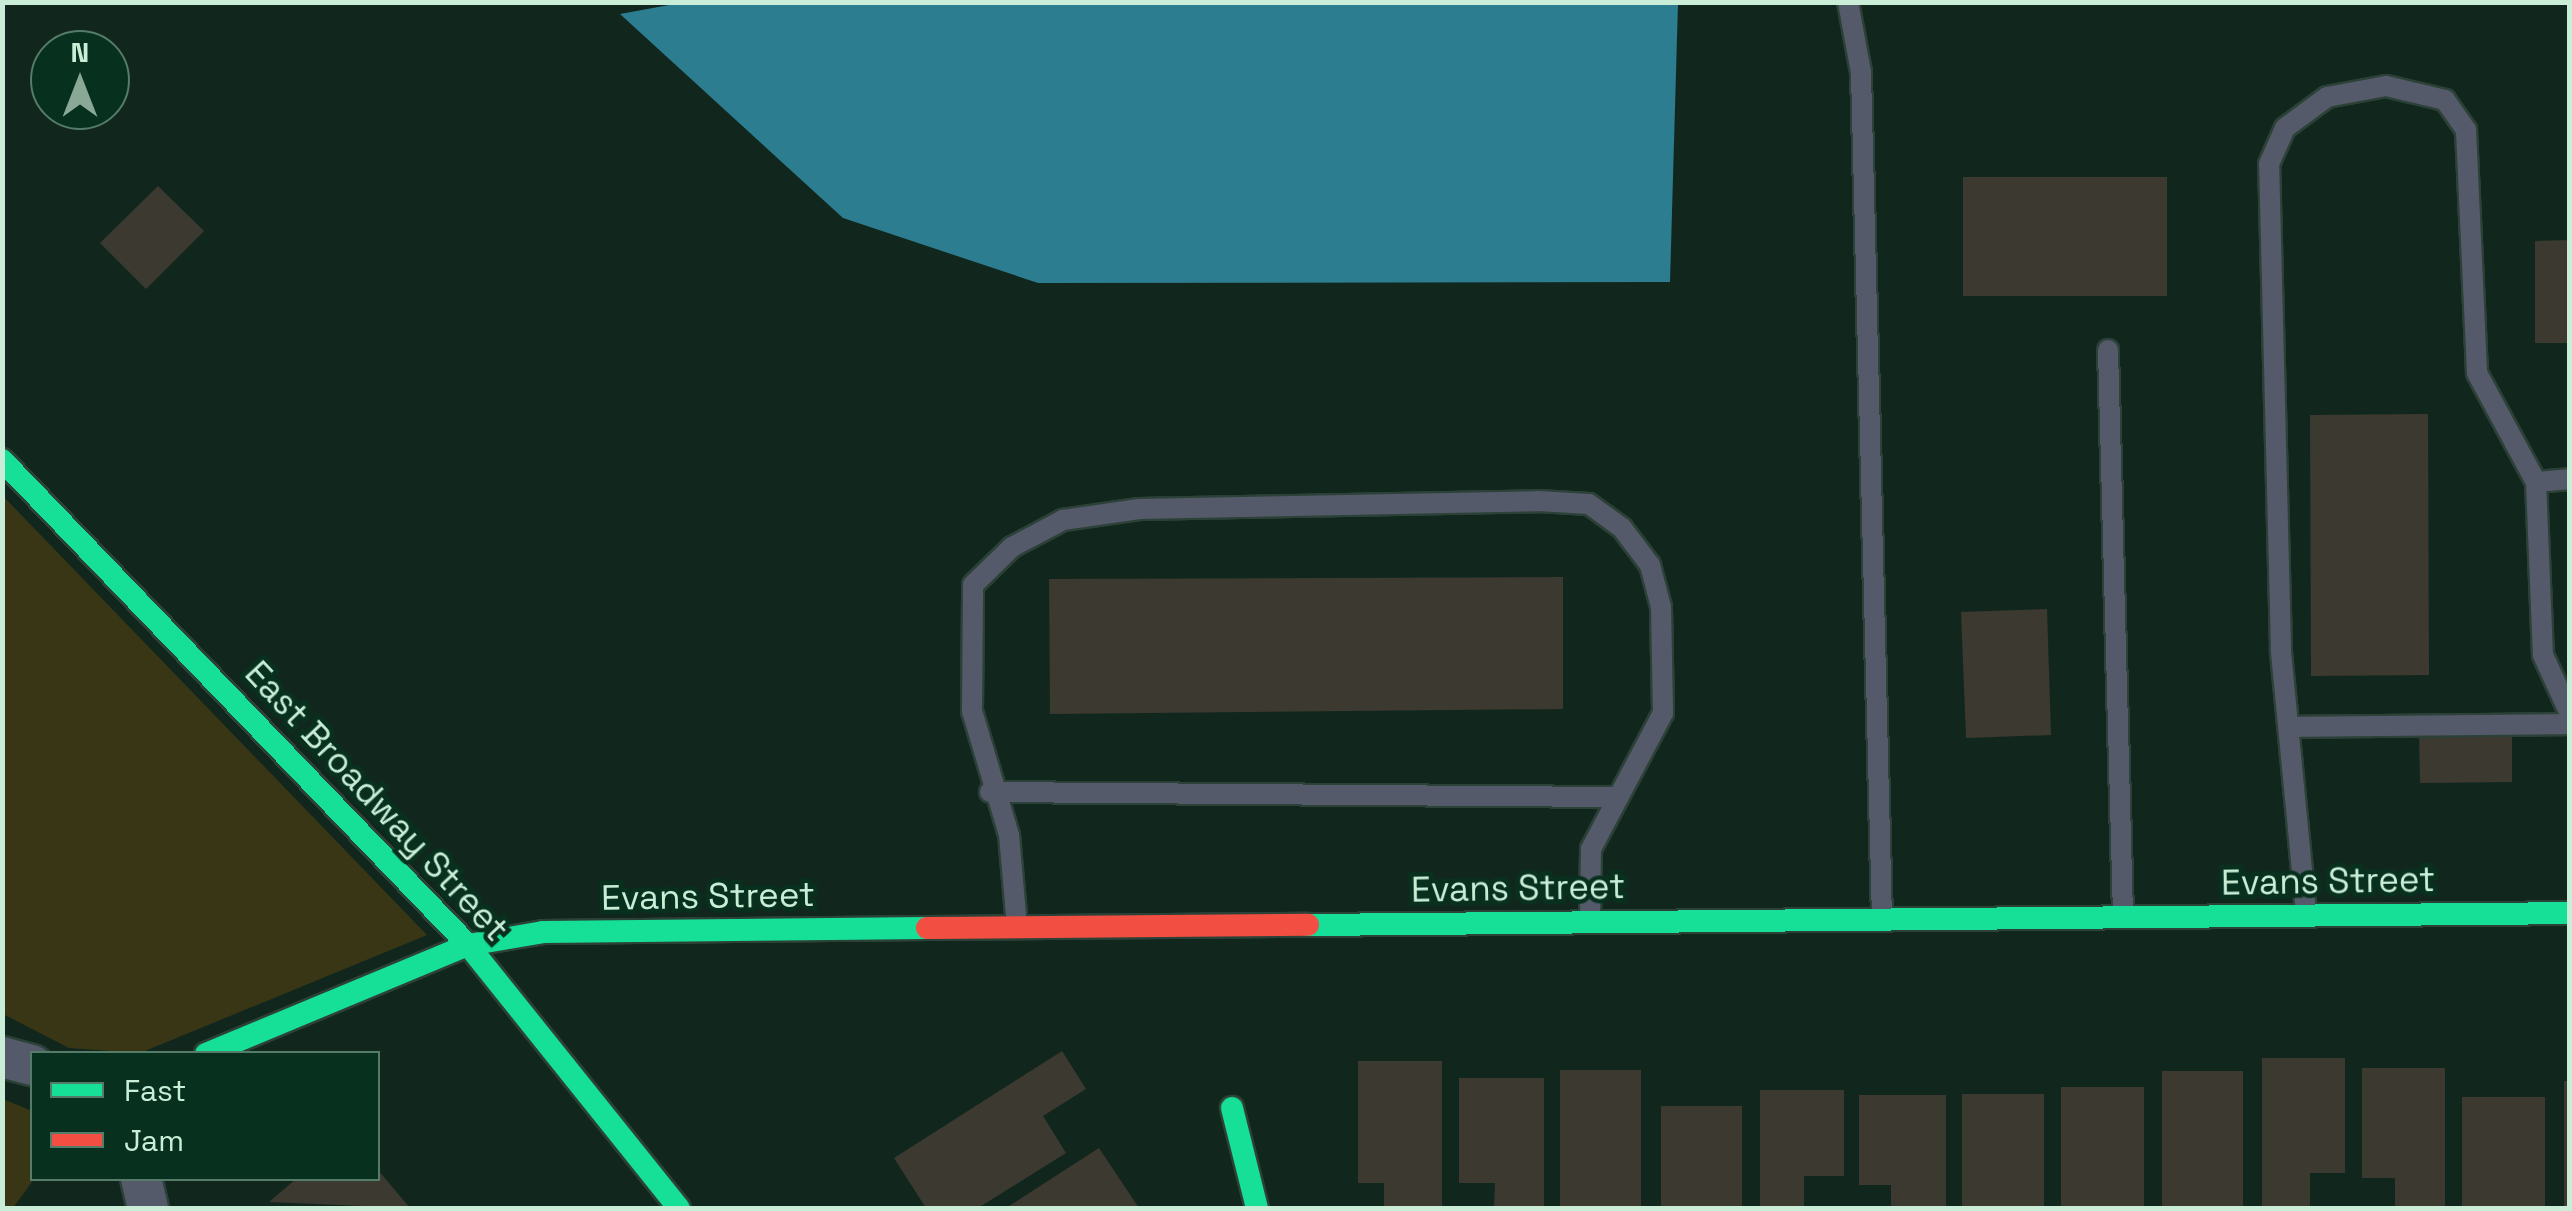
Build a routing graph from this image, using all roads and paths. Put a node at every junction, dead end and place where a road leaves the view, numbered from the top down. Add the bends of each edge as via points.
1 (1848, 2) edge
2 (2108, 350) dead end
3 (2, 460) edge
4 (2570, 479) edge
5 (2536, 482) junction
6 (2570, 714) edge
7 (2570, 724) edge
8 (2290, 727) junction
9 (990, 792) junction
10 (1614, 797) junction
11 (2570, 913) edge
12 (2306, 916) junction
13 (2123, 918) junction
14 (1882, 919) junction
15 (1590, 923) junction
16 (1017, 928) junction
17 (468, 945) junction
18 (213, 1051) edge
19 (2, 1057) edge
20 (30, 1064) edge
21 (1232, 1108) dead end
22 (142, 1181) edge
23 (148, 1208) edge
24 (679, 1208) edge
25 (1257, 1208) edge

1 - 14 lane via 1861,72
2 - 13 lane
3 - 17 street, East Broadway Street
4 - 5 lane
5 - 6 lane via 2543,655
5 - 8 lane via 2477,373 2466,130 2445,100 2386,86 2327,96 2285,128 2269,164
7 - 8 lane
8 - 12 lane
9 - 10 lane
9 - 10 lane via 972,712 973,584 1012,546 1063,520 1140,510 1538,501 1588,504 1622,528 1650,565 1661,607 1662,713 1642,762
9 - 16 lane via 1009,835
10 - 15 lane via 1591,848
11 - 12 street, Evans Street
12 - 13 street, Evans Street
13 - 14 street, Evans Street
14 - 15 street, Evans Street
15 - 16 street, Evans Street
16 - 17 street, Evans Street via 543,932
17 - 18 street, Evans Street
17 - 24 street, East Broadway Street
19 - 20 street
21 - 25 street
22 - 23 street

